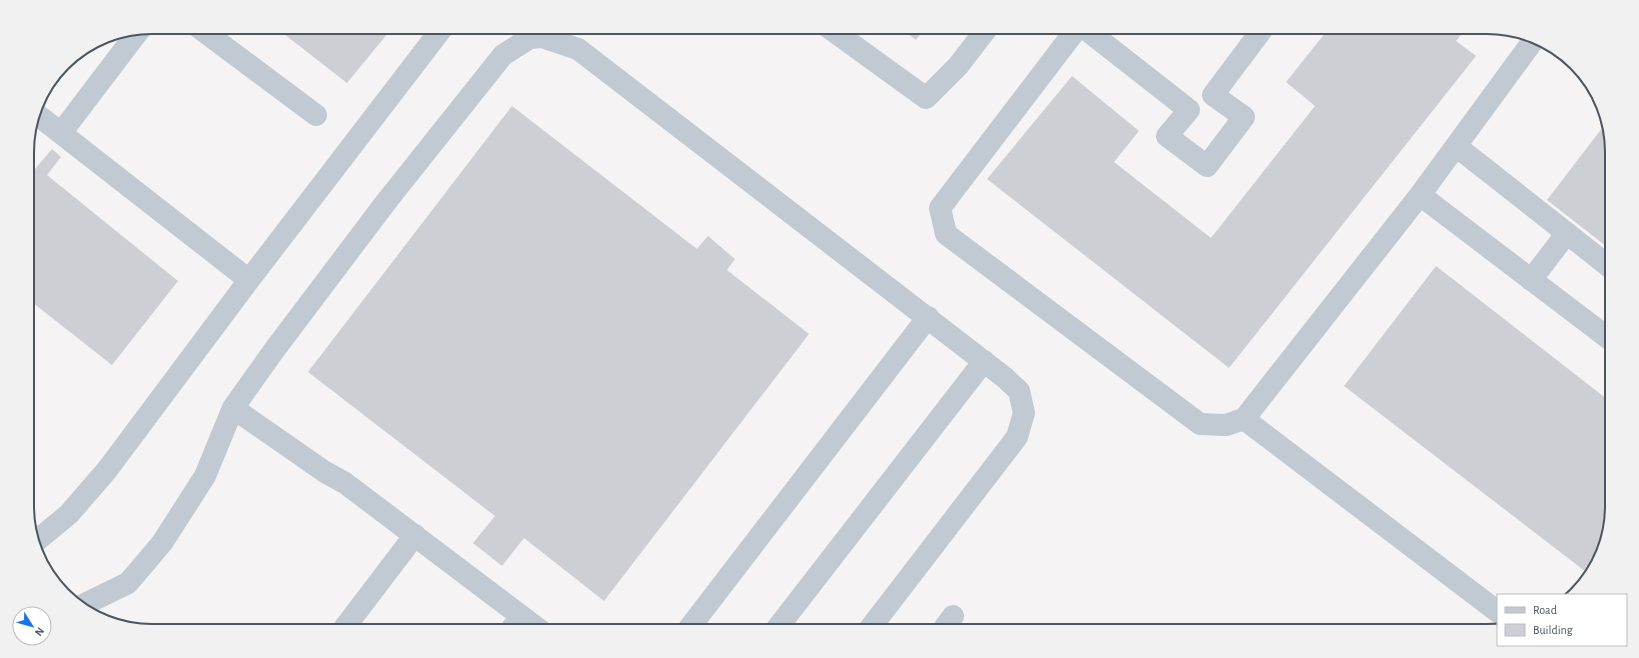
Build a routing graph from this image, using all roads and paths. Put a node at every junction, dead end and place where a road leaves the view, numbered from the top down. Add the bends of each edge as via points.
1 (207, 34) edge
2 (438, 34) edge
3 (522, 34) edge
4 (528, 34) edge
5 (838, 34) edge
6 (983, 34) edge
7 (1073, 34) edge
8 (1091, 34) edge
9 (1259, 34) edge
10 (135, 35) edge
11 (1531, 43) edge
12 (1213, 95) junction
13 (1189, 110) junction
14 (316, 115) dead end
15 (39, 116) edge
16 (61, 134) junction
17 (1456, 146) junction
18 (1420, 195) junction
19 (1567, 233) junction
20 (1605, 263) edge
21 (249, 280) junction
22 (1531, 280) junction
23 (928, 317) junction
24 (1605, 336) edge
25 (984, 361) junction
26 (233, 408) junction
27 (1244, 419) junction
28 (415, 535) junction
29 (39, 539) edge
30 (86, 604) edge
31 (1497, 611) edge
32 (347, 624) edge
33 (515, 624) edge
34 (692, 624) edge
35 (780, 624) edge
36 (873, 624) edge

1 - 14 lane
2 - 21 lane
3 - 26 lane via 386,202
4 - 23 lane via 578,49
5 - 6 lane via 926,98 958,66
7 - 27 lane via 940,208 946,234 1200,424 1226,425
8 - 13 lane
9 - 12 lane
10 - 16 lane
11 - 17 lane
12 - 13 lane via 1204,90
12 - 13 lane via 1244,117 1207,166 1167,136
15 - 16 lane
16 - 21 lane
17 - 18 lane
17 - 19 lane
18 - 22 lane
18 - 27 lane
19 - 20 lane
19 - 22 lane
21 - 29 lane via 107,470 69,514
22 - 24 lane
23 - 25 lane
23 - 34 lane
25 - 35 lane
25 - 36 lane via 1019,391 1024,413 1017,437
26 - 28 lane via 345,483
26 - 30 lane via 205,476 162,543 128,583
27 - 31 lane
28 - 32 lane
28 - 33 lane

